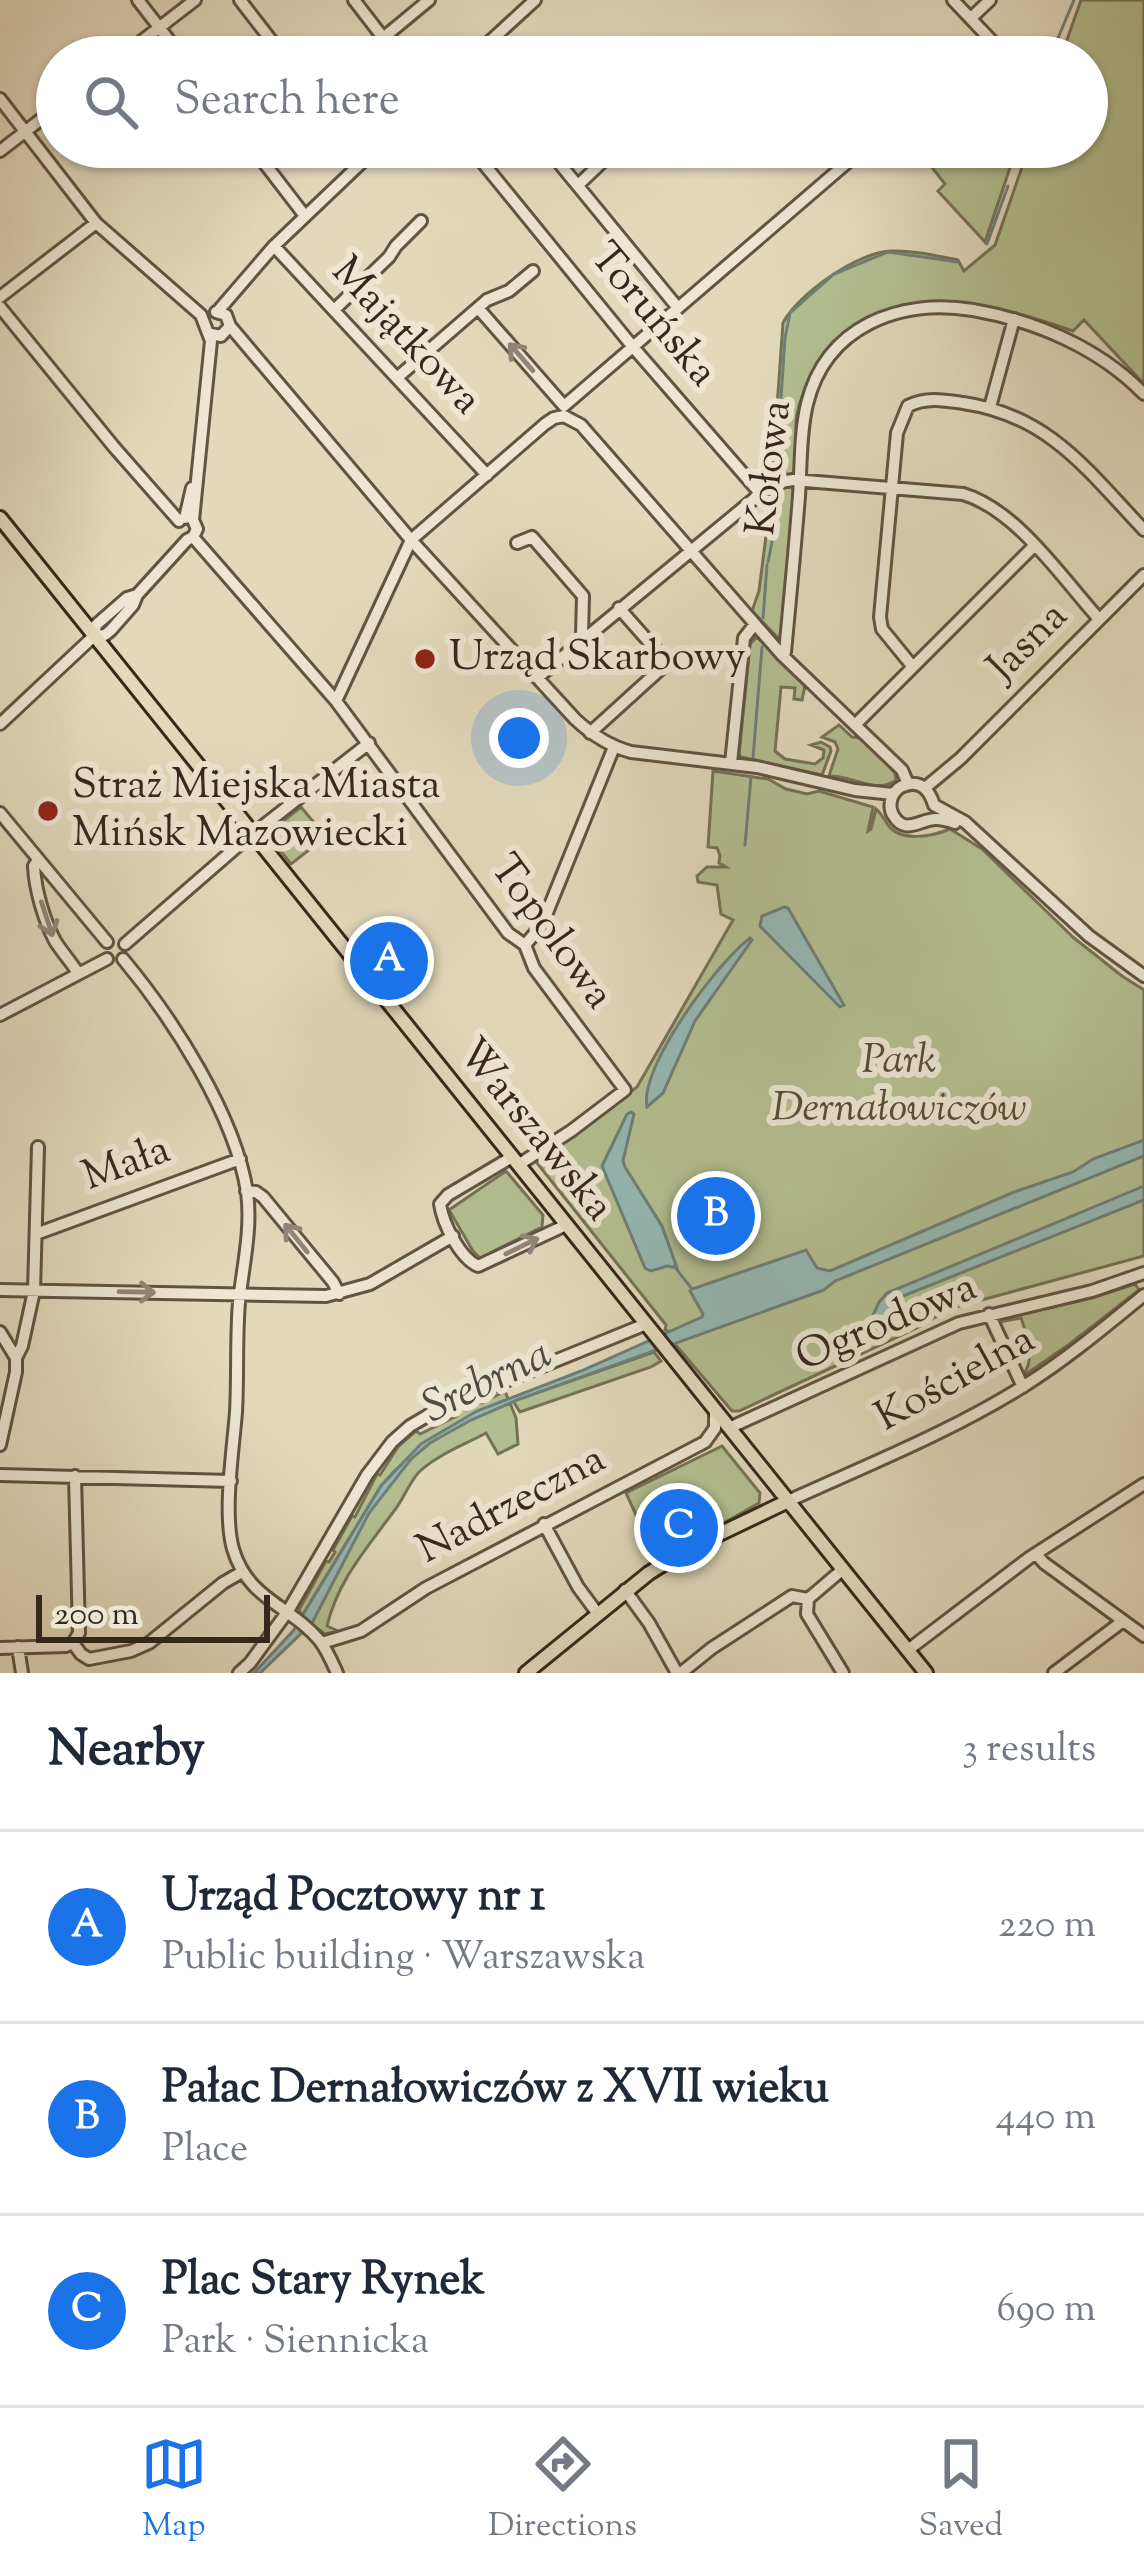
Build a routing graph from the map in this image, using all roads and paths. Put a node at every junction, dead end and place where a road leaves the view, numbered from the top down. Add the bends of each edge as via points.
1 (138, 0) edge
2 (195, 0) edge
3 (240, 0) edge
4 (354, 0) edge
5 (429, 0) edge
6 (535, 0) edge
7 (953, 0) edge
8 (990, 0) edge
9 (970, 18) junction
10 (160, 27) junction
11 (148, 36) edge
12 (167, 36) edge
13 (268, 36) edge
14 (381, 36) edge
15 (385, 36) edge
16 (496, 36) edge
17 (987, 36) edge
18 (0, 99) edge
19 (36, 123) edge
20 (25, 132) junction
21 (36, 146) edge
22 (0, 151) edge
23 (53, 168) edge
24 (268, 168) edge
25 (356, 168) edge
26 (487, 168) edge
27 (564, 168) edge
28 (596, 168) edge
29 (841, 168) edge
30 (578, 185) junction
31 (305, 216) junction
32 (421, 221) dead end
33 (96, 223) junction
34 (274, 246) junction
35 (533, 271) dead end
36 (0, 297) edge
37 (0, 307) edge
38 (478, 308) junction
39 (678, 308) junction
40 (334, 310) junction
41 (1015, 319) junction
42 (219, 324) junction
43 (633, 347) junction
44 (398, 377) junction
45 (1144, 394) edge
46 (990, 407) junction
47 (565, 411) junction
48 (198, 467) junction
49 (488, 475) junction
50 (800, 480) junction
51 (892, 488) junction
52 (759, 492) junction
53 (188, 503) junction
54 (169, 509) junction
55 (0, 518) edge
56 (186, 528) junction
57 (1144, 530) edge
58 (411, 540) junction
59 (517, 543) dead end
60 (1034, 546) junction
61 (691, 550) junction
62 (1142, 580) edge
63 (620, 608) junction
64 (1099, 619) junction
65 (755, 624) junction
66 (94, 636) junction
67 (585, 639) junction
68 (782, 656) junction
69 (914, 667) junction
70 (537, 678) junction
71 (337, 701) junction
72 (0, 724) edge
73 (856, 724) junction
74 (590, 733) junction
75 (369, 743) junction
76 (614, 747) junction
77 (731, 763) junction
78 (908, 784) junction
79 (855, 790) junction
80 (893, 794) junction
81 (930, 796) junction
82 (890, 808) junction
83 (0, 813) edge
84 (928, 820) junction
85 (254, 833) junction
86 (979, 836) junction
87 (38, 860) junction
88 (107, 942) junction
89 (125, 944) junction
90 (525, 945) junction
91 (107, 959) junction
92 (123, 959) junction
93 (78, 973) junction
94 (1144, 976) edge
95 (0, 1015) edge
96 (38, 1148) dead end
97 (240, 1159) junction
98 (515, 1161) junction
99 (247, 1192) junction
100 (566, 1225) junction
101 (36, 1234) junction
102 (453, 1236) junction
103 (1144, 1273) edge
104 (0, 1290) edge
105 (34, 1291) junction
106 (241, 1294) junction
107 (339, 1294) junction
108 (1144, 1295) edge
109 (989, 1314) junction
110 (649, 1328) junction
111 (0, 1332) edge
112 (16, 1358) junction
113 (1023, 1387) junction
114 (716, 1412) junction
115 (729, 1428) junction
116 (0, 1445) edge
117 (0, 1475) edge
118 (75, 1476) junction
119 (231, 1480) junction
120 (1144, 1484) edge
121 (786, 1502) junction
122 (544, 1524) junction
123 (1036, 1554) junction
124 (842, 1570) junction
125 (242, 1572) junction
126 (626, 1590) junction
127 (807, 1603) junction
128 (598, 1614) junction
129 (291, 1618) junction
130 (1123, 1621) junction
131 (1144, 1636) edge
132 (73, 1643) junction
133 (322, 1643) junction
134 (18, 1647) junction
135 (0, 1648) edge
136 (908, 1650) junction
137 (22, 1673) edge
138 (239, 1673) edge
139 (337, 1673) edge
140 (526, 1673) edge
141 (679, 1673) edge
142 (843, 1673) edge
143 (926, 1673) edge
144 (1054, 1673) edge

1 - 10 street
2 - 10 street
3 - 13 street
4 - 14 street
5 - 15 street
6 - 16 street
7 - 9 street
8 - 9 street
9 - 17 street
10 - 11 street
10 - 12 street
18 - 20 street
19 - 20 street
20 - 21 street
20 - 22 street
23 - 33 street
24 - 31 street
25 - 31 street
26 - 43 street, Toruńska
27 - 30 street
28 - 30 street
29 - 39 street
30 - 39 street
31 - 34 street
32 - 40 street
33 - 36 street
33 - 42 street
34 - 40 street, Majątkowa
34 - 42 street
35 - 38 street
37 - 54 street, Topolowa
38 - 44 street
47 -> 38 street
39 - 43 street
40 - 44 street, Majątkowa
41 - 45 street, Kołowa via 1077,344
41 - 46 street
41 - 50 street, Kołowa via 928,306 857,330 828,357 813,386
42 - 48 street
42 - 58 street via 244,342
43 - 47 street
43 - 52 street, Toruńska
44 - 49 street, Majątkowa
46 - 51 street via 926,399 908,406
46 - 57 street via 1056,440
47 - 49 street
47 - 61 street
48 - 53 street
48 - 56 street
49 - 58 street
50 - 51 street
50 - 52 street
50 - 68 street, Kołowa
51 - 60 street via 984,501
51 - 69 street via 881,629
52 - 61 street
53 - 54 street
53 - 56 street
54 - 56 street, Topolowa
55 - 66 main road, Warszawska
56 - 66 street via 111,630
56 - 71 street, Topolowa
58 - 70 street
58 - 71 street
59 - 67 street via 532,537 583,596
60 - 64 street
60 - 69 street
61 - 63 street
61 - 65 street
62 - 64 street, Jasna
63 - 67 street
63 - 74 street via 665,665
64 - 81 street, Jasna
65 - 68 street
65 - 77 street via 744,638
66 - 72 street
66 - 85 main road, Warszawska
67 - 70 street
68 - 73 street
69 - 73 street
70 - 74 street
71 - 75 street, Topolowa
73 - 78 street
74 - 76 street
75 - 85 street
75 - 90 street, Topolowa via 506,931
76 - 77 street
76 - 90 street via 542,925
77 - 79 street
78 - 80 street
78 - 81 street
79 - 80 street
79 - 82 street
80 - 82 street
81 - 84 street
81 - 86 street
82 - 84 street via 902,824
83 - 87 street
84 - 86 street
85 - 89 street
85 - 98 main road, Warszawska
86 - 94 street
87 - 88 street
87 -> 93 street via 49,927
88 - 89 street
88 - 91 street
89 - 92 street
90 - 98 street, Topolowa via 625,1090
91 - 92 street
91 - 93 street
92 - 97 street via 183,1042
93 - 95 street
96 - 101 street
97 - 99 street
97 - 101 street, Mała
98 - 100 main road, Warszawska
98 - 102 street via 443,1199 440,1211
99 - 106 street
107 -> 99 street via 263,1197
102 -> 100 street via 478,1266
100 - 110 main road, Warszawska
101 - 105 street
102 - 107 street
103 - 109 street, Ogrodowa
104 - 105 street
105 -> 106 street
105 - 112 street
106 - 107 street
106 - 119 street
108 - 113 street, Kościelna
109 - 113 street
109 - 115 street, Ogrodowa
110 - 114 main road, Warszawska
110 - 129 street via 410,1426 367,1474
111 - 112 street
112 - 116 street
113 - 121 street, Kościelna
114 - 115 main road, Warszawska
114 - 122 street, Nadrzeczna via 705,1442
115 - 121 main road, Warszawska
117 - 118 street
118 - 119 street
118 - 132 street
119 - 125 street via 230,1538
120 - 123 street
121 - 124 main road, Warszawska
121 - 126 main road via 686,1550
122 - 128 street
122 - 133 street, Nadrzeczna via 361,1631
123 - 130 street
123 - 136 street
124 - 127 street
124 - 136 main road, Warszawska
125 - 129 street
125 - 132 street via 137,1649 89,1659
126 - 128 main road
126 - 141 street
127 - 141 street via 792,1596
127 - 142 street
128 - 140 main road
129 - 133 street
129 - 138 street
130 - 131 street
130 - 144 street
132 - 134 street
133 - 139 street
134 - 135 street
134 - 137 street
136 - 143 main road, Warszawska

